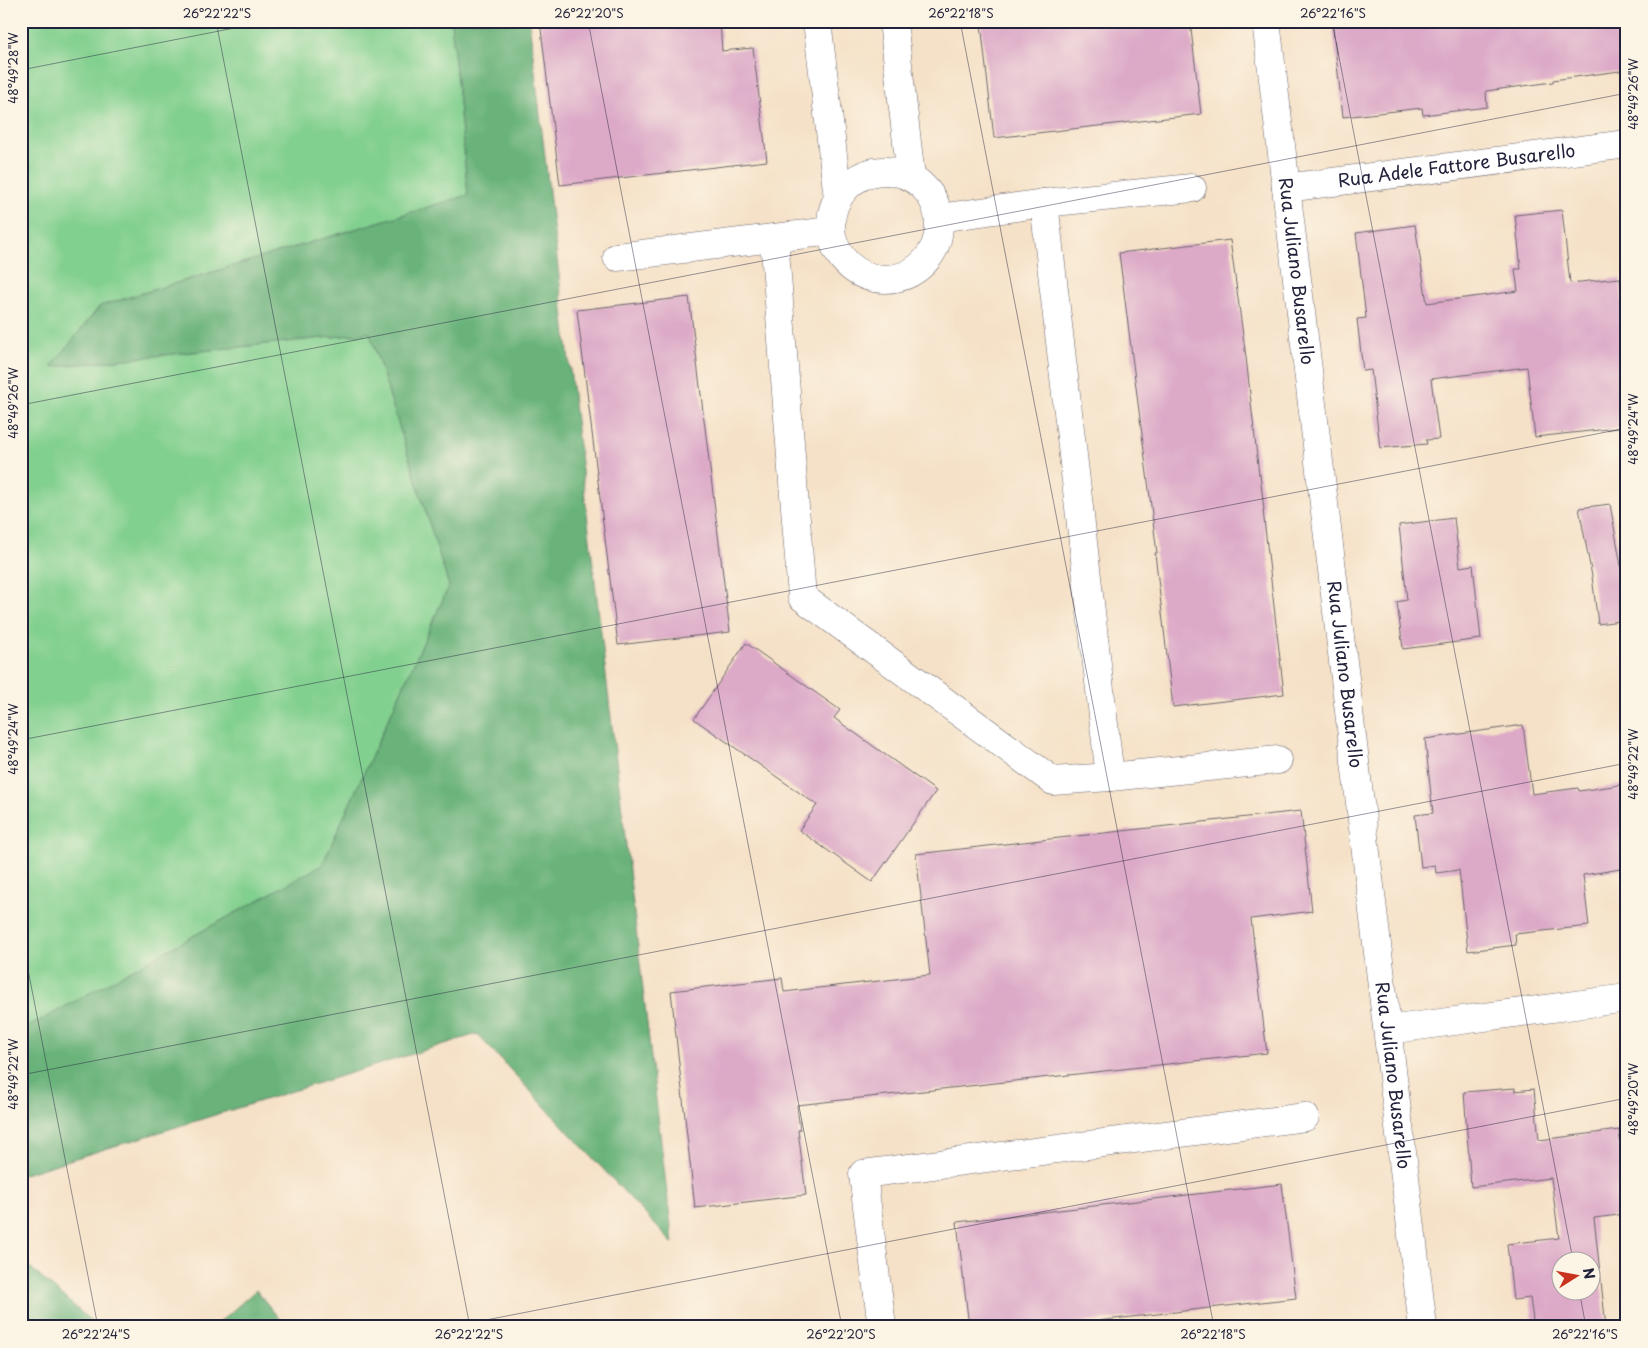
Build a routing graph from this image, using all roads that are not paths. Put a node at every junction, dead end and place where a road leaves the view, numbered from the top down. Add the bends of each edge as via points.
1 (817, 21) edge
2 (893, 21) edge
3 (1266, 21) edge
4 (1627, 144) edge
5 (911, 177) junction
6 (1192, 188) dead end
7 (1286, 188) junction
8 (838, 198) junction
9 (1044, 203) junction
10 (938, 218) junction
11 (831, 232) junction
12 (774, 238) junction
13 (617, 258) dead end
14 (1278, 760) dead end
15 (1110, 777) junction
16 (1627, 998) edge
17 (1388, 1030) junction
18 (1305, 1117) dead end
19 (882, 1327) edge
20 (1424, 1327) edge

1 - 8 street
2 - 5 street
3 - 7 street, Rua Juliano Busarello
4 - 7 street, Rua Adele Fattore Busarello
5 - 8 street via 895,171 862,175
5 - 10 street via 925,188 934,202
6 - 9 street
7 - 17 street, Rua Juliano Busarello
8 - 11 street via 831,214
9 - 10 street
9 - 15 street
10 - 11 street via 938,236 922,264 908,274 891,279 859,273 845,262
11 - 12 street
12 - 13 street
12 - 15 street via 802,597 1053,781
14 - 15 street
16 - 17 street
17 - 20 street, Rua Juliano Busarello
18 - 19 street via 863,1174

